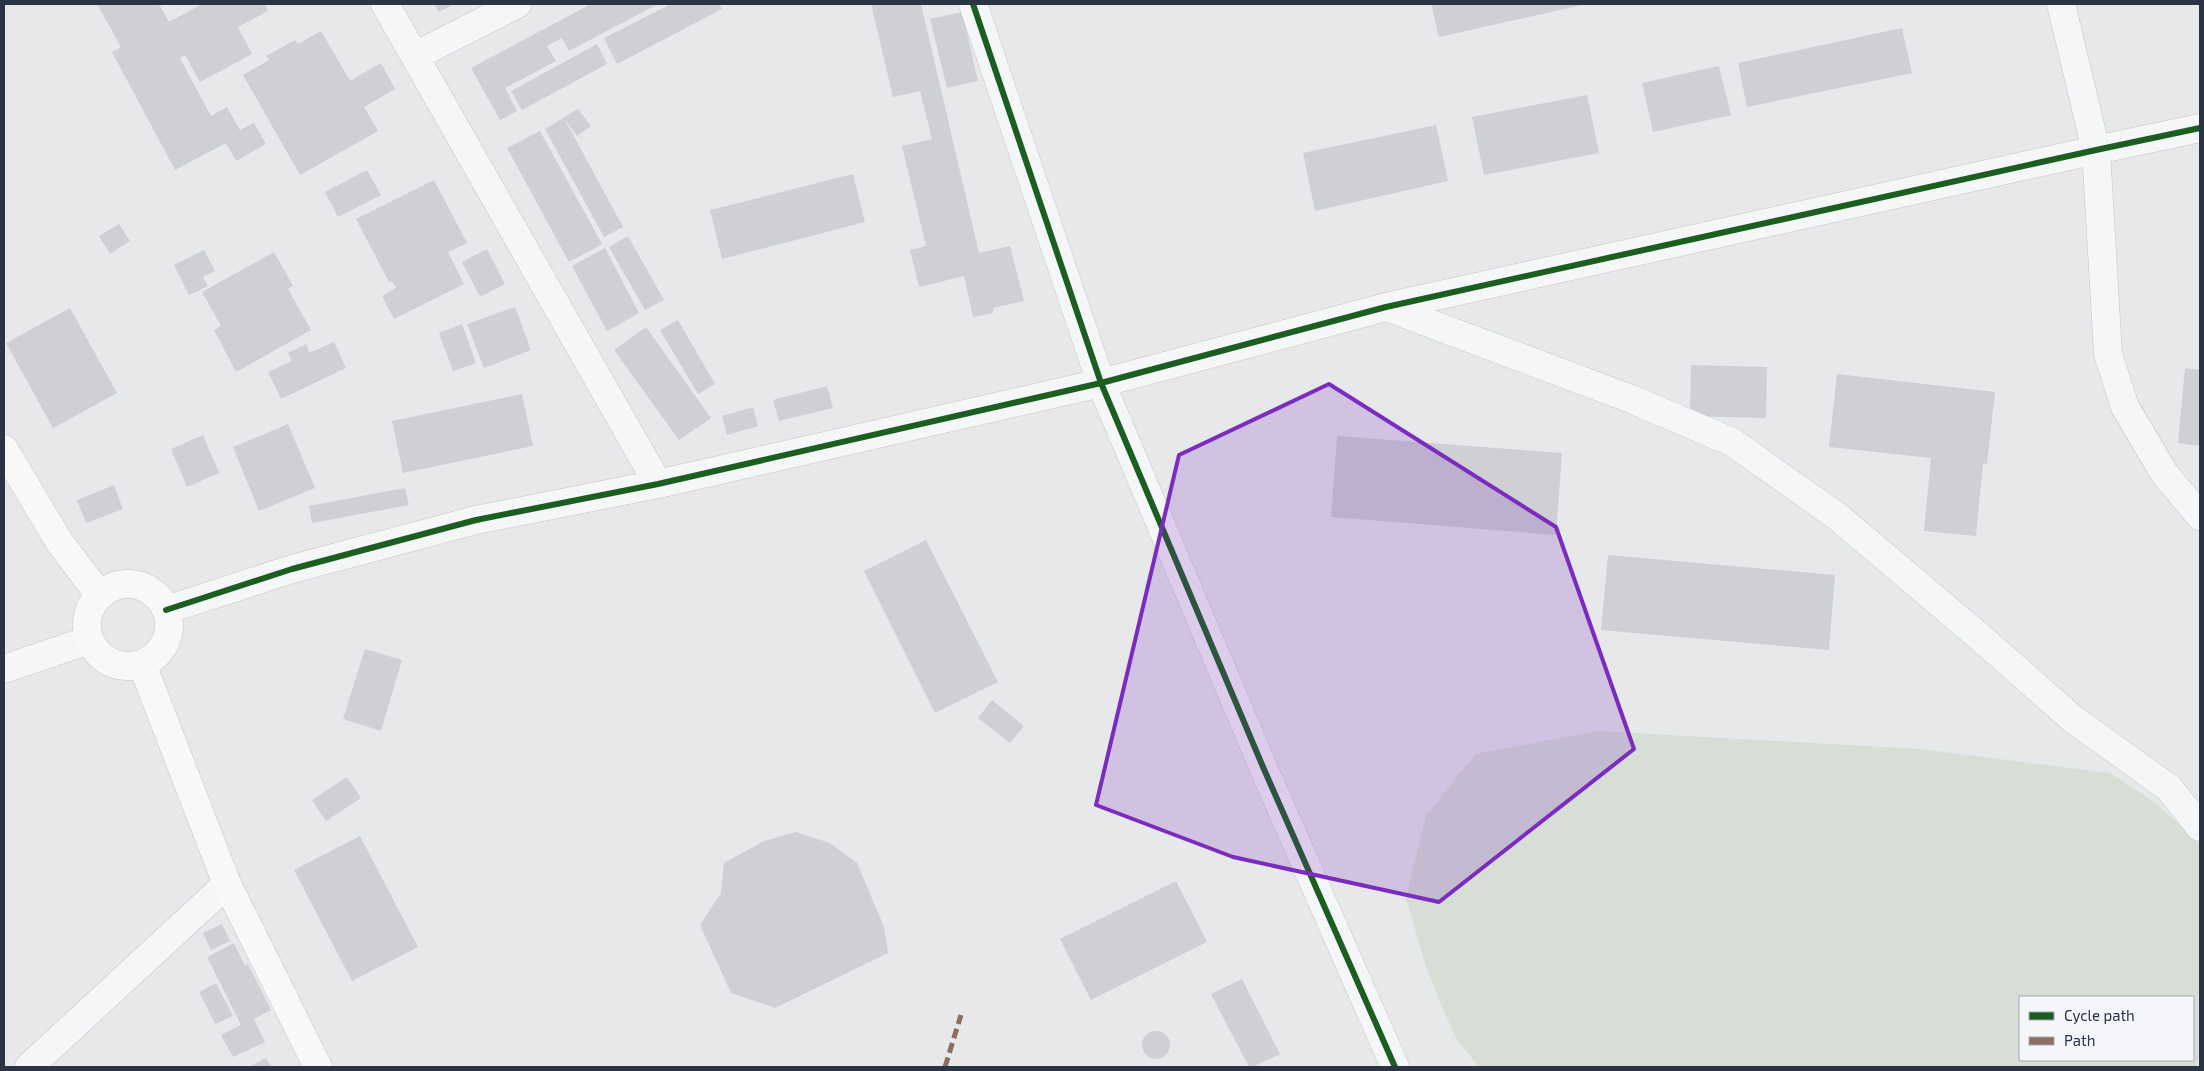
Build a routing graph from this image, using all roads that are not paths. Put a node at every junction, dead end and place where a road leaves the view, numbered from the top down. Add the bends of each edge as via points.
1 (385, 4) edge
2 (517, 4) edge
3 (973, 4) edge
4 (2061, 4) edge
5 (415, 56) junction
6 (2200, 128) edge
7 (2096, 150) junction
8 (1386, 307) junction
9 (1101, 383) junction
10 (4, 449) edge
11 (658, 484) junction
12 (2200, 516) edge
13 (99, 594) junction
14 (166, 610) junction
15 (89, 640) junction
16 (142, 664) junction
17 (4, 669) edge
18 (2200, 827) edge
19 (227, 884) junction
20 (29, 1067) edge
21 (318, 1067) edge
22 (1395, 1067) edge

1 - 5 street
2 - 5 street
3 - 9 street
4 - 7 street
5 - 11 street
6 - 7 street
7 - 8 street
7 - 12 street via 2108,354 2125,407 2164,473
8 - 9 street
8 - 18 street via 1631,399 1732,442 1838,517 2074,720 2169,788
9 - 11 street
9 - 22 street via 1263,767
10 - 13 main road via 60,543
11 - 14 street via 476,520 292,568
13 - 14 main road via 113,586 129,583 145,587 158,596
13 - 15 main road via 86,623
14 - 16 main road via 170,626 165,642 156,655
15 - 16 main road via 97,653 110,662 126,666
15 - 17 street
16 - 19 main road
19 - 20 street
19 - 21 main road

